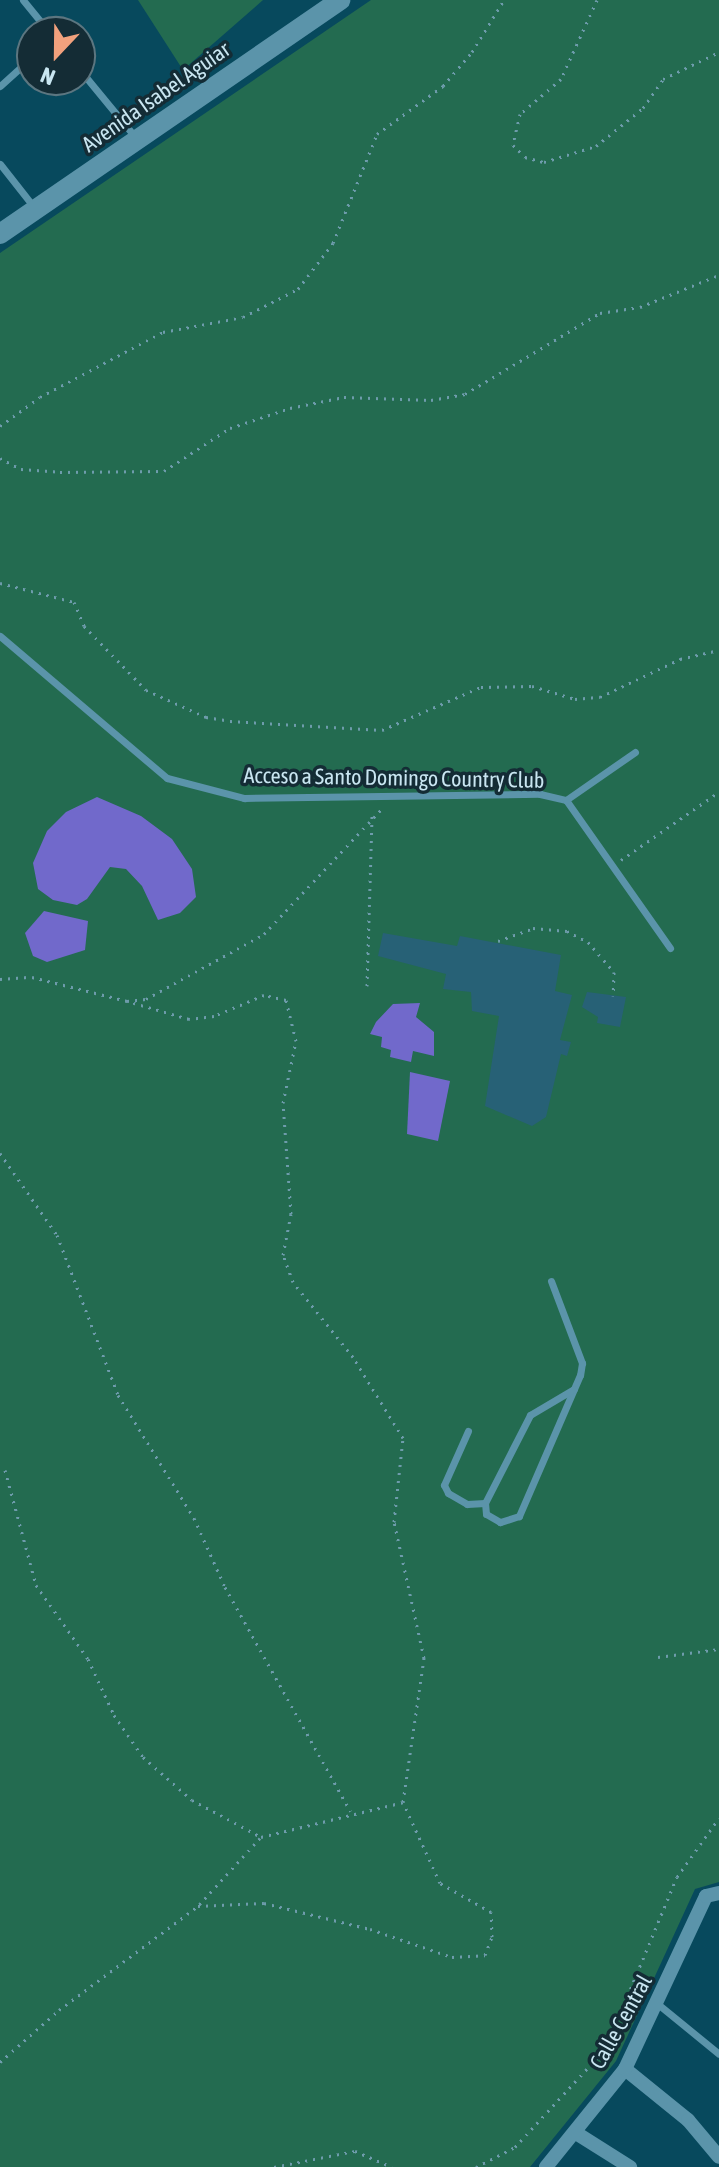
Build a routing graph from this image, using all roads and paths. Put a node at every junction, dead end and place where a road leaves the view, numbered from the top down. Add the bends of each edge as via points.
1 (23, 0) edge
2 (340, 0) edge
3 (504, 0) edge
4 (597, 0) edge
5 (36, 16) edge
6 (719, 52) edge
7 (16, 72) edge
8 (0, 86) edge
9 (96, 90) edge
10 (137, 140) junction
11 (0, 164) edge
12 (36, 209) junction
13 (0, 234) edge
14 (719, 275) edge
15 (0, 426) edge
16 (0, 458) edge
17 (0, 583) edge
18 (0, 636) edge
19 (719, 650) edge
20 (635, 752) dead end
21 (719, 792) edge
22 (566, 800) junction
23 (615, 864) junction
24 (498, 941) dead end
25 (670, 948) dead end
26 (0, 979) edge
27 (367, 986) dead end
28 (613, 996) dead end
29 (127, 1001) junction
30 (0, 1153) edge
31 (551, 1281) dead end
32 (574, 1389) junction
33 (468, 1431) dead end
34 (5, 1470) dead end
35 (485, 1503) junction
36 (719, 1649) edge
37 (658, 1657) dead end
38 (403, 1802) junction
39 (350, 1811) junction
40 (719, 1818) edge
41 (261, 1837) junction
42 (719, 1893) edge
43 (198, 1906) junction
44 (659, 2005) junction
45 (719, 2054) edge
46 (0, 2062) edge
47 (625, 2069) junction
48 (576, 2133) junction
49 (719, 2157) edge
50 (274, 2167) edge
51 (392, 2167) edge
52 (476, 2167) edge
53 (546, 2167) edge
54 (630, 2167) edge

1 - 5 lane
2 - 10 main road, Avenida Isabel Aguiar
3 - 15 path via 443,86 377,134 333,243 298,289 243,317 163,332 40,397
4 - 6 path via 561,79 520,114 513,145 525,157 544,162 596,146 643,108 663,79
7 - 8 lane
9 - 10 lane
10 - 12 main road, Avenida Isabel Aguiar
11 - 12 lane
12 - 13 main road, Avenida Isabel Aguiar
14 - 16 path via 640,307 600,313 465,394 431,400 344,397 290,408 230,428 164,471 21,469
17 - 19 path via 74,602 84,626 146,690 206,717 230,721 382,730 481,687 532,686 575,699 600,697 680,659
18 - 22 lane, Acceso a Santo Domingo Country Club via 167,778 244,798 540,794
20 - 22 lane
21 - 23 path
22 - 23 lane, Acceso a Santo Domingo Country Club
23 - 25 lane, Acceso a Santo Domingo Country Club
24 - 28 path via 533,928 567,931 588,942 614,972
26 - 29 path via 32,977
27 - 29 path via 372,814 264,934 146,999
29 - 38 path via 189,1019 214,1016 264,995 286,1000 296,1041 283,1103 291,1214 283,1255 293,1282 353,1357 403,1438 394,1522 424,1658
30 - 39 path via 57,1235 118,1395 194,1518 225,1587
31 - 32 lane via 582,1363
32 - 35 lane via 530,1415
32 - 35 lane via 556,1441 519,1516 500,1522 486,1514
33 - 35 lane via 444,1485 467,1504
34 - 41 path via 36,1585 88,1659 114,1715 143,1757 192,1800
36 - 37 path
38 - 39 path
38 - 43 path via 440,1883 491,1912 492,1937 485,1955 452,1957 370,1929 264,1903
39 - 41 path
40 - 52 path via 677,1877 606,2048 515,2147
41 - 43 path
42 - 44 street, Calle Central via 706,1896
43 - 46 path via 59,2010
44 - 45 lane
44 - 47 street, Calle Central
47 - 48 street, Calle Central
47 - 49 street via 688,2120
48 - 53 street, Calle Central
48 - 54 street
50 - 51 path via 355,2151

